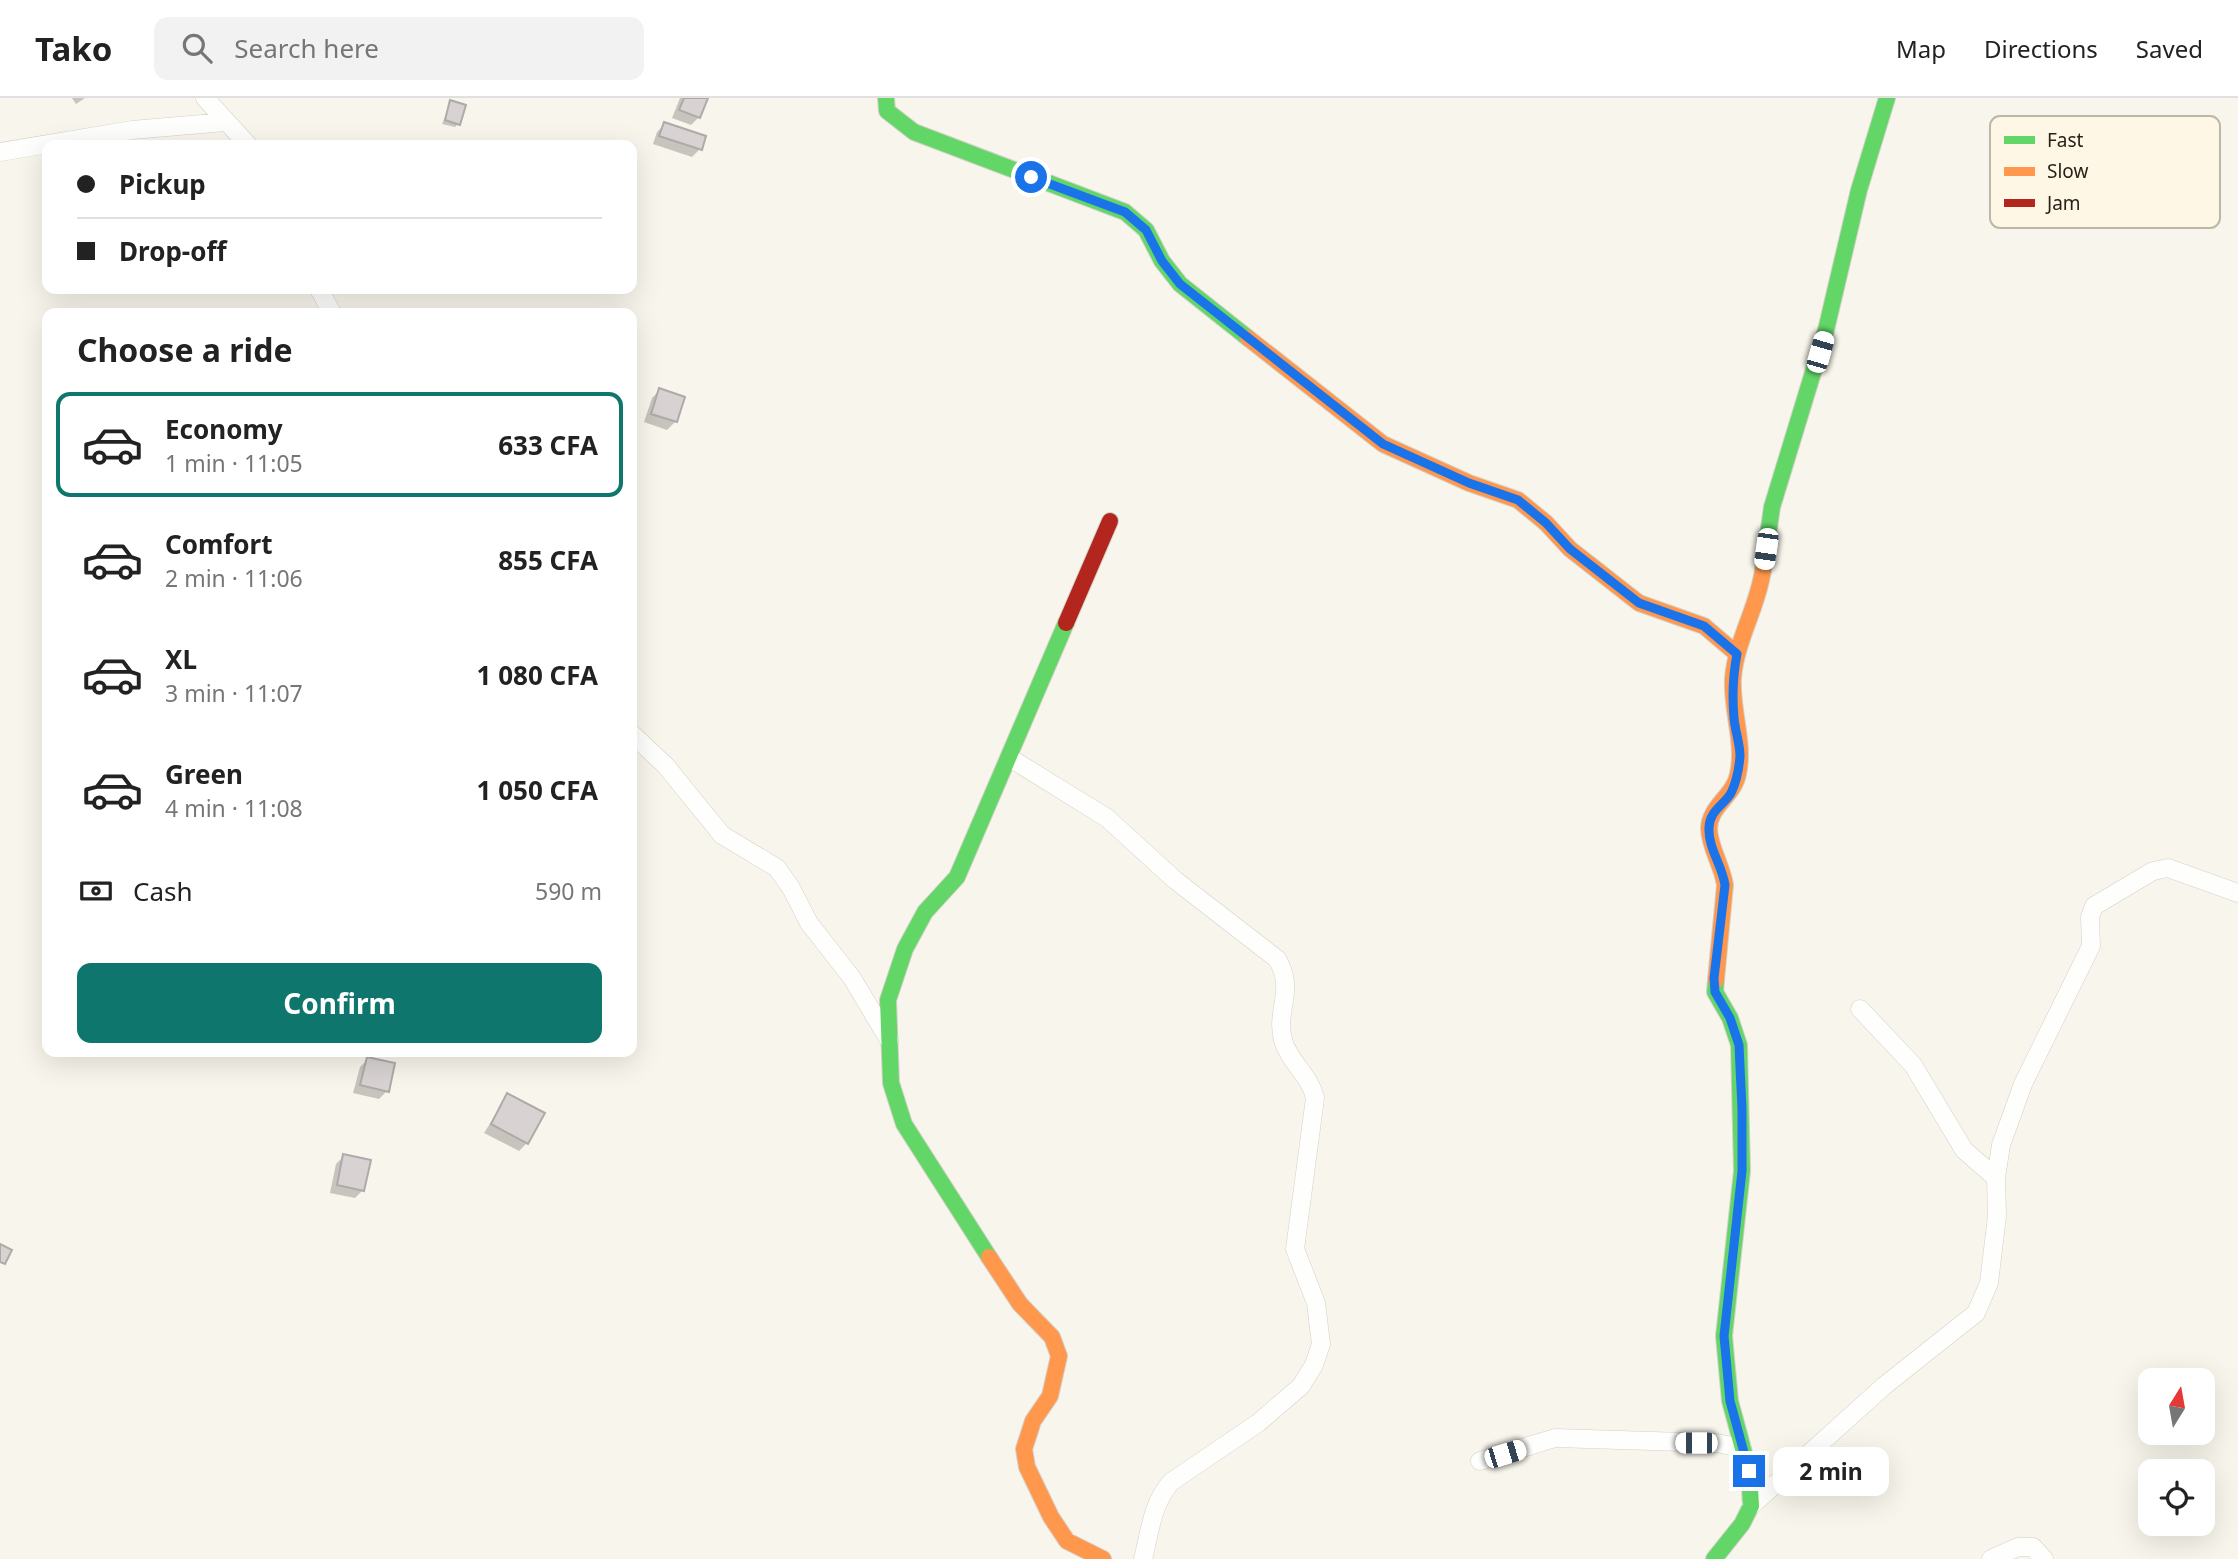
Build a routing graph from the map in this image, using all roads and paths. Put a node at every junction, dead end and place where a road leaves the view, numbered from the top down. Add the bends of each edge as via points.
1 (205, 98) edge
2 (886, 98) edge
3 (1887, 98) edge
4 (225, 122) junction
5 (72, 140) edge
6 (243, 140) edge
7 (42, 145) edge
8 (0, 152) edge
9 (1110, 521) dead end
10 (1737, 654) junction
11 (637, 739) edge
12 (1010, 758) junction
13 (2238, 892) edge
14 (1860, 1009) dead end
15 (891, 1043) junction
16 (1996, 1178) junction
17 (1742, 1448) junction
18 (1480, 1461) dead end
19 (1751, 1506) junction
20 (1103, 1559) edge
21 (1143, 1559) edge
22 (1714, 1559) edge
23 (1991, 1559) edge
24 (2044, 1559) edge

1 - 4 street
2 - 10 street via 887,111 914,132 1125,212 1146,230 1180,284 1383,444 1518,500 1570,549 1639,603 1704,626
3 - 10 street via 1859,190 1826,330 1772,507 1760,591
4 - 5 street
4 - 6 street
7 - 8 street
9 - 12 street
10 - 17 street via 1733,678 1738,775 1730,794 1714,810 1709,826 1725,885 1715,992 1739,1045 1742,1171 1724,1336 1730,1401
11 - 15 street via 666,766 722,835 776,868
12 - 15 street via 957,877 925,912 905,949 888,1000
12 - 21 street via 1107,818 1175,880 1277,959 1287,987 1283,1042 1312,1083 1315,1098 1294,1249 1316,1303 1321,1344 1314,1365 1301,1386 1258,1423 1171,1482 1160,1495
13 - 16 street via 2168,868 2099,901 2091,912 2091,946 2023,1084 2001,1144
14 - 16 street via 1913,1065 1964,1150
15 - 20 street via 891,1083 904,1124 1020,1304 1052,1336 1059,1356 1057,1375 1050,1396 1033,1421 1024,1449 1027,1467 1067,1541
16 - 19 street via 1997,1216 1989,1283 1976,1313 1884,1386
17 - 18 street via 1716,1443 1555,1438
17 - 19 street
19 - 22 street
23 - 24 street via 2018,1547 2033,1547

